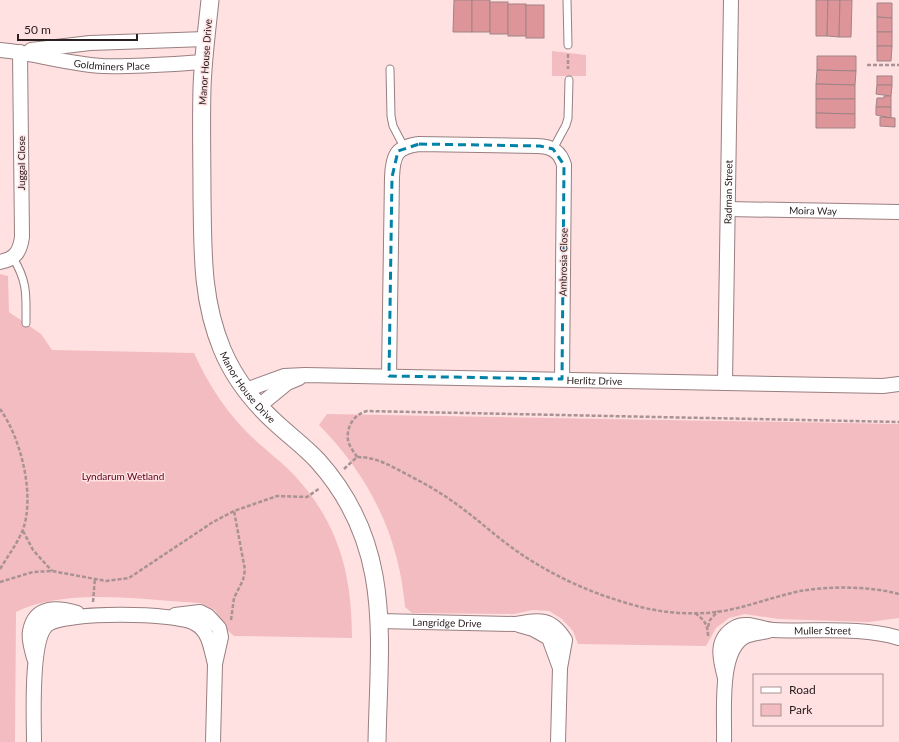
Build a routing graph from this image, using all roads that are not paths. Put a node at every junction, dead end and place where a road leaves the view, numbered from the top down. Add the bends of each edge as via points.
1 (210, 0) edge
2 (567, 0) edge
3 (731, 0) edge
4 (206, 39) junction
5 (568, 45) road end
6 (0, 50) edge
7 (20, 52) junction
8 (204, 62) junction
9 (390, 69) dead end
10 (568, 80) road end
11 (404, 147) junction
12 (553, 149) junction
13 (728, 209) junction
14 (899, 212) edge
15 (6, 260) edge
16 (26, 324) dead end
17 (305, 375) junction
18 (389, 376) junction
19 (562, 379) junction
20 (725, 383) junction
21 (899, 384) edge
22 (883, 386) junction
23 (899, 389) edge
24 (246, 390) junction
25 (259, 406) junction
26 (379, 621) junction
27 (899, 627) edge
28 (772, 630) junction
29 (873, 632) junction
30 (725, 635) junction
31 (899, 638) edge
32 (736, 644) junction
33 (725, 678) junction
34 (34, 742) edge
35 (213, 742) edge
36 (377, 742) edge
37 (558, 742) edge
38 (724, 742) edge

1 - 4 street, Manor House Drive
2 - 5 lane
3 - 13 street, Radman Street
4 - 7 street, Goldminers Place via 71,44
4 - 8 street, Manor House Drive
6 - 7 street, Goldminers Place
7 - 8 street, Goldminers Place via 103,66
7 - 15 street, Juggal Close via 22,237 18,253
8 - 24 street, Manor House Drive via 203,252 206,294 223,352
9 - 11 lane via 391,116 393,126
10 - 12 lane via 566,125
11 - 12 street via 419,144 540,146
11 - 18 street via 398,151 393,165
12 - 19 street, Ambrosia Close via 564,165
13 - 14 street, Moira Way
13 - 20 street, Radman Street
15 - 16 lane via 20,270 25,286
17 - 18 street, Herlitz Drive
17 - 24 street, Herlitz Drive via 284,376
17 - 25 street, Herlitz Drive via 287,383
18 - 19 street, Herlitz Drive
19 - 20 street, Herlitz Drive
20 - 22 street, Herlitz Drive
21 - 22 street, Herlitz Drive
22 - 23 street, Herlitz Drive
24 - 25 street, Manor House Drive
25 - 26 street, Manor House Drive via 304,447 333,479 360,526 376,583
26 - 36 street, Manor House Drive
26 - 37 street, Langridge Drive via 515,624 549,622 554,634 565,640 560,668
27 - 29 street, Muller Street
28 - 29 street, Muller Street
28 - 30 street, Muller Street via 751,625 737,626
28 - 32 street, Muller Street via 752,634
29 - 31 street, Muller Street
30 - 32 lane
30 - 33 street via 720,648
32 - 33 street via 731,651
33 - 38 street
34 - 35 street via 35,660 30,631 41,613 52,608 88,615 169,617 200,612 208,616 209,625 219,628 221,637 215,664

